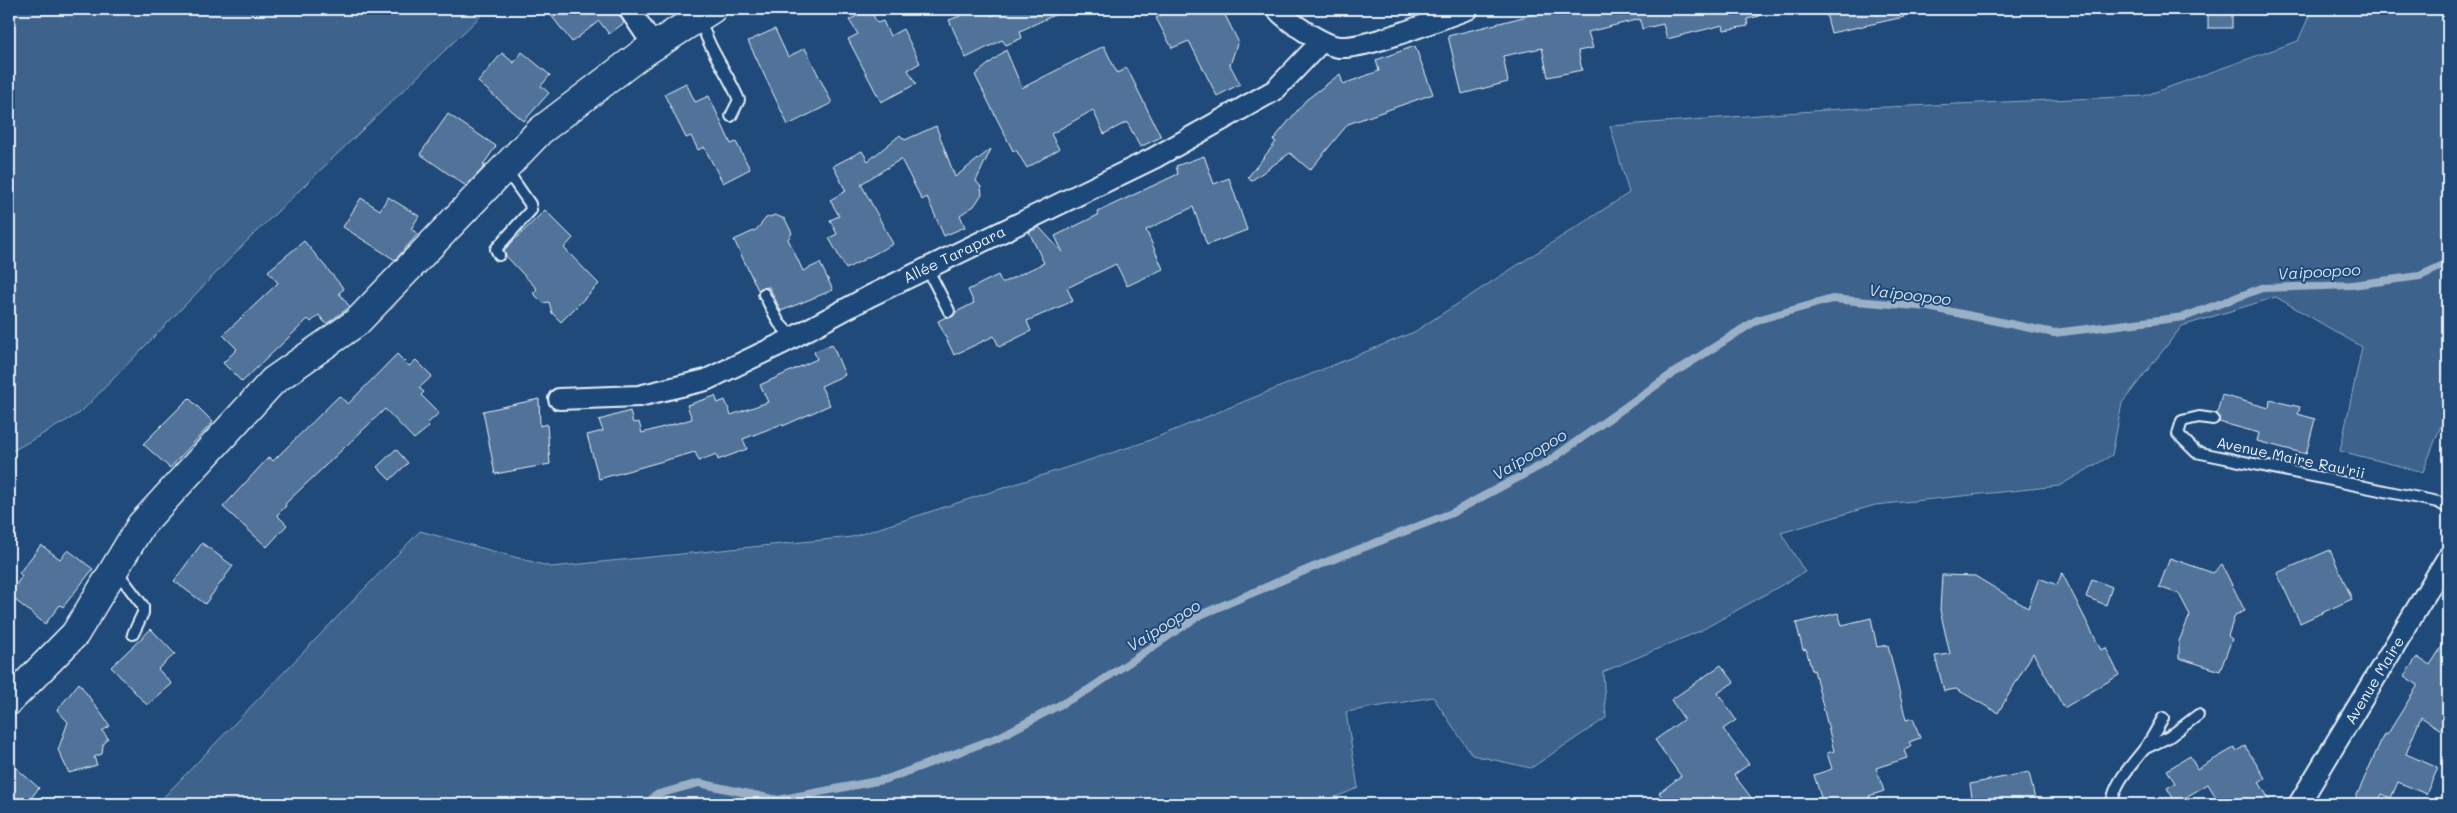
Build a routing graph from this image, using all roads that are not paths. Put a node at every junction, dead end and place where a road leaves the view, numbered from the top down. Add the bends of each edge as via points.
1 (629, 9) edge
2 (1278, 9) edge
3 (1468, 9) edge
4 (706, 13) edge
5 (1321, 42) junction
6 (654, 46) junction
7 (731, 116) dead end
8 (504, 168) junction
9 (499, 255) dead end
10 (927, 268) junction
11 (764, 294) dead end
12 (949, 311) dead end
13 (793, 338) junction
14 (559, 399) dead end
15 (2213, 419) dead end
16 (2448, 508) edge
17 (2448, 556) edge
18 (115, 569) junction
19 (133, 634) dead end
20 (9, 701) edge
21 (2198, 715) dead end
22 (2163, 718) dead end
23 (2145, 748) junction
24 (2112, 804) edge
25 (2299, 804) edge

1 - 6 street
2 - 5 street
3 - 5 street via 1362,45 1339,47
4 - 6 main road
4 - 7 lane via 709,46 739,100
5 - 10 street, Allée Tarapara via 1275,90 1154,158
6 - 8 main road via 540,131
8 - 9 lane via 531,210 496,249
8 - 18 main road via 357,322 273,381 142,526
10 - 12 lane
10 - 13 street, Allée Tarapara
11 - 13 lane via 780,323
13 - 14 street, Allée Tarapara via 706,380 639,396
15 - 16 lane, Avenue Maire Rau'rii via 2199,417 2182,421 2178,434 2196,452 2438,502
17 - 25 street, Avenue Maire
18 - 19 lane via 143,606
18 - 20 main road via 74,634
21 - 23 lane via 2169,737
22 - 23 lane
23 - 24 lane via 2128,767 2113,795

